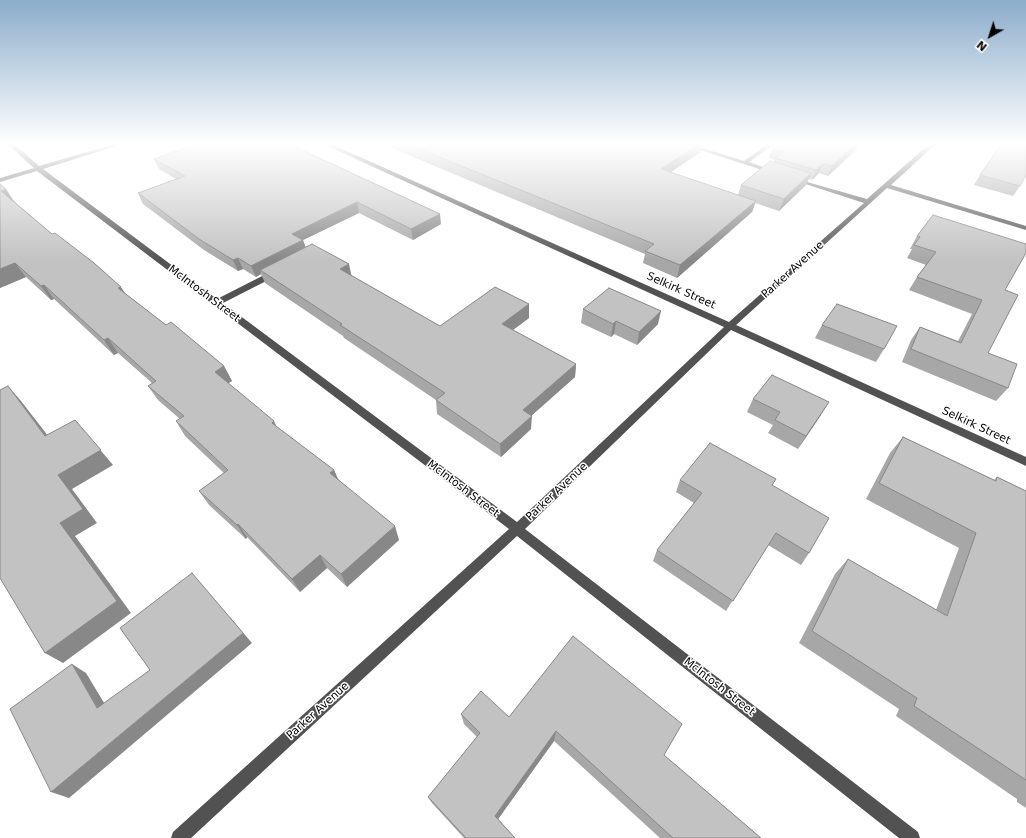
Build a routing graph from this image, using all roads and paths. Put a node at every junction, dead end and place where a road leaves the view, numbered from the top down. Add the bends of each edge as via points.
1 (58, 183) edge
2 (413, 183) edge
3 (809, 183) edge
4 (890, 183) edge
5 (887, 186) junction
6 (869, 202) junction
7 (1026, 228) edge
8 (284, 268) edge
9 (216, 302) junction
10 (730, 326) junction
11 (1026, 462) edge
12 (517, 530) junction
13 (179, 838) edge
14 (912, 838) edge

1 - 9 street, McIntosh Street
2 - 10 street, Selkirk Street
3 - 6 street
4 - 5 street, Parker Avenue
5 - 6 street, Parker Avenue
5 - 7 street
6 - 10 street, Parker Avenue
8 - 9 street
9 - 12 street, McIntosh Street
10 - 11 street, Selkirk Street
10 - 12 street, Parker Avenue
12 - 13 street, Parker Avenue
12 - 14 street, McIntosh Street

